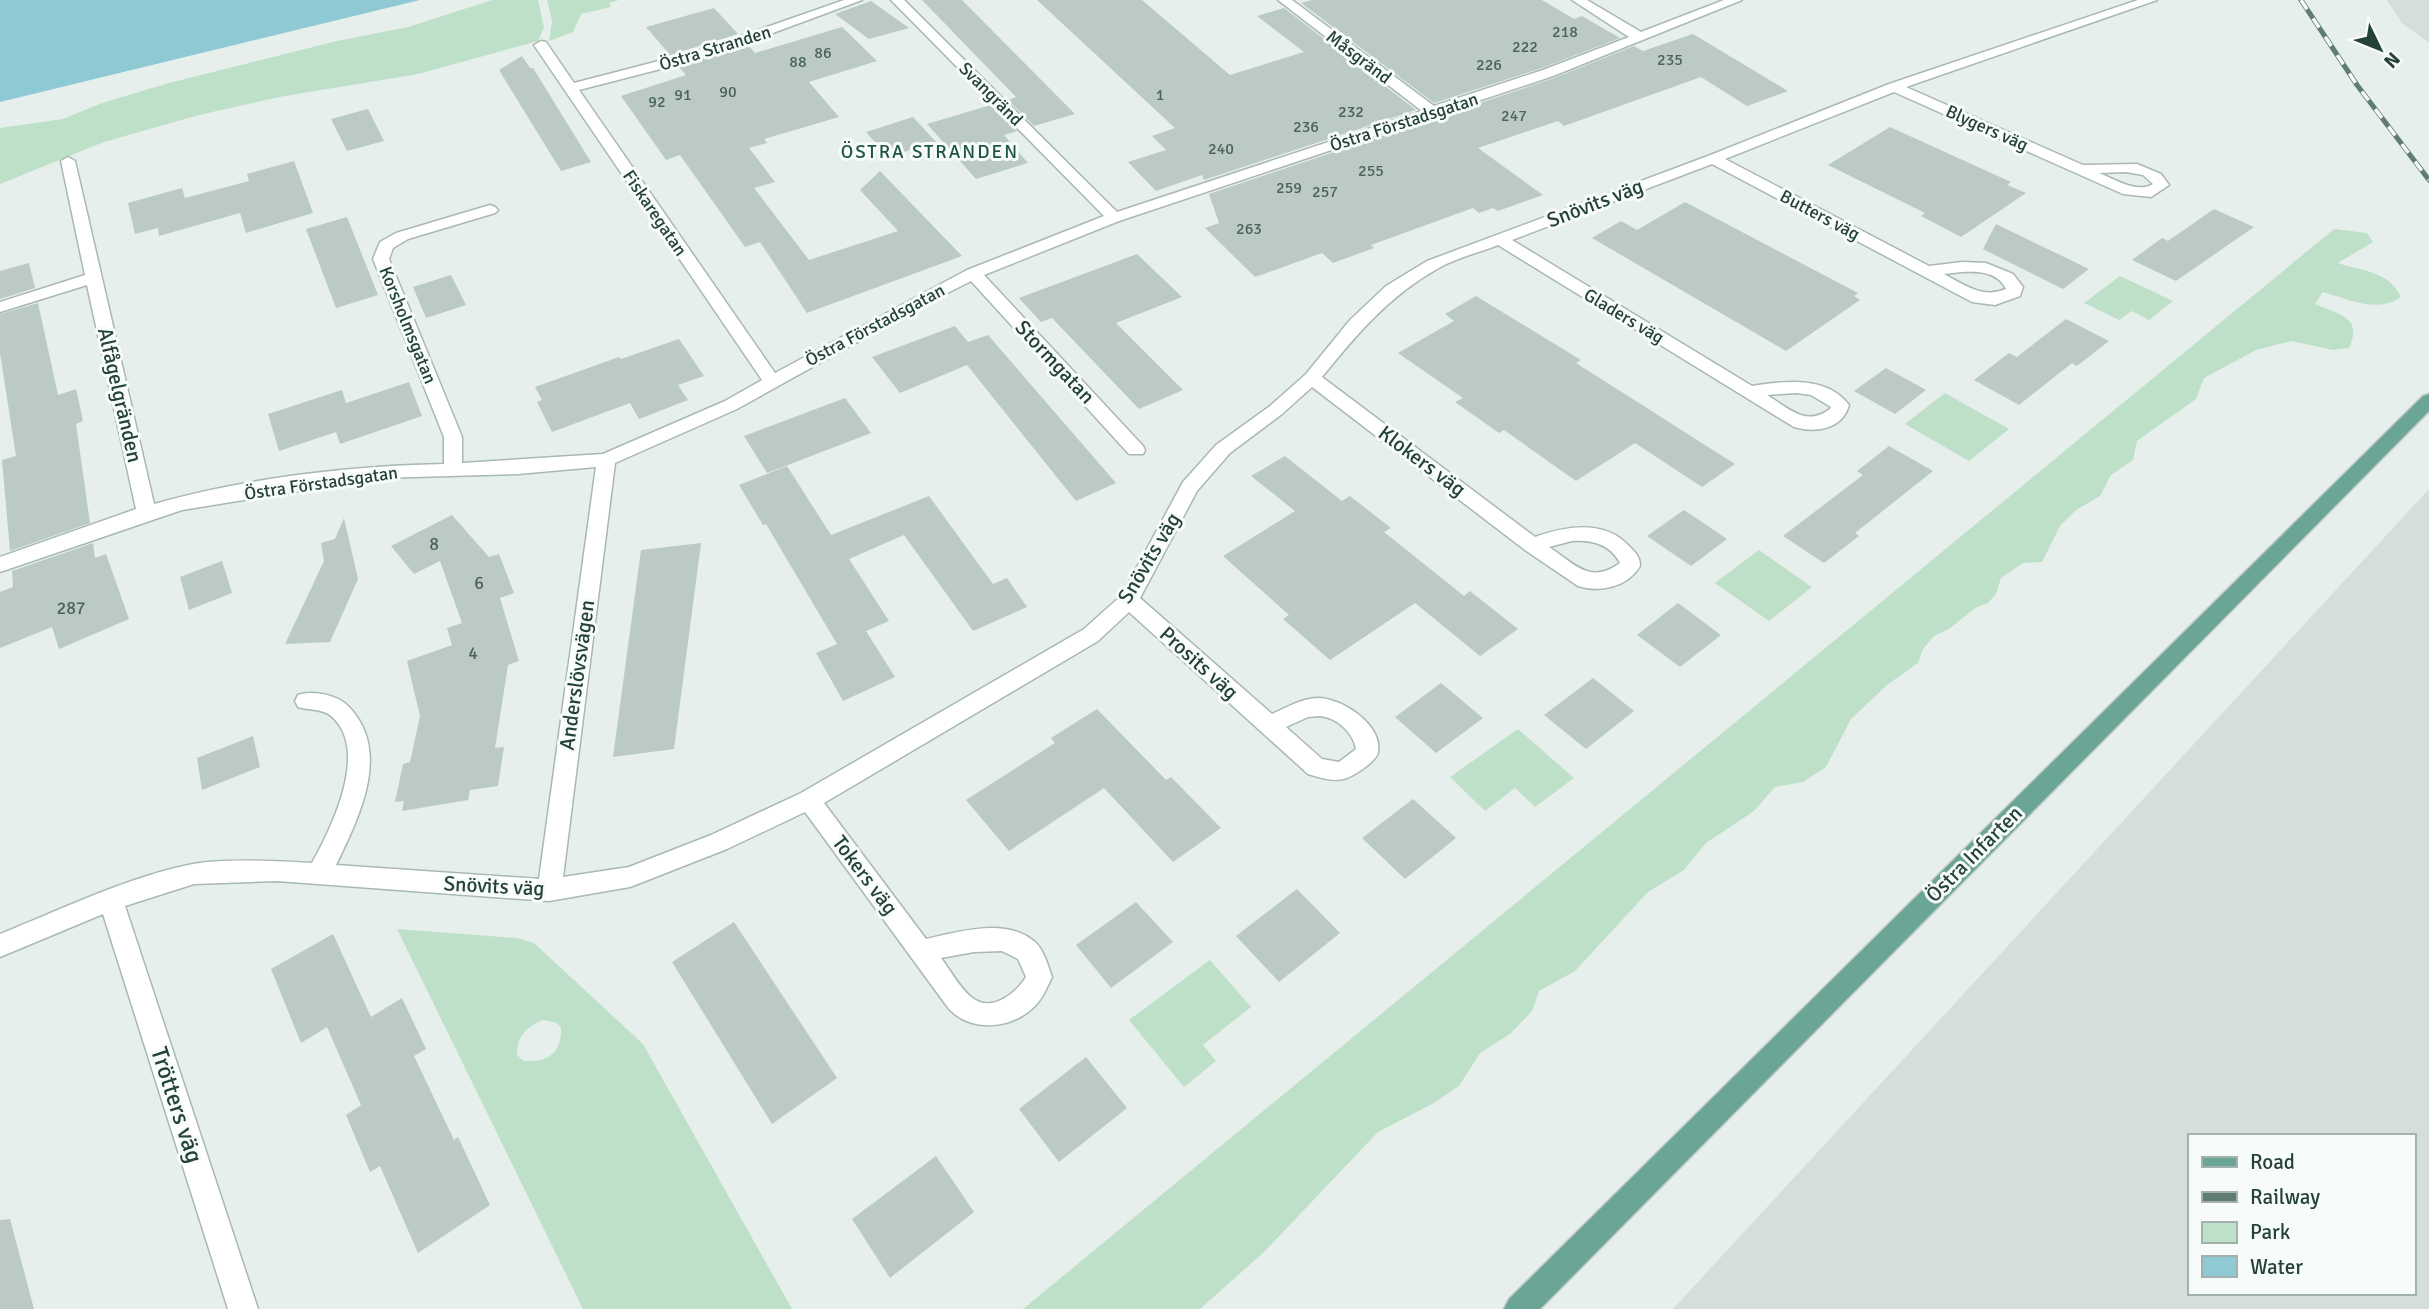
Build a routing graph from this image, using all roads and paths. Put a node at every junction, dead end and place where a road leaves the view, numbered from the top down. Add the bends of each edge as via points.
1 (856, 0) edge
2 (897, 0) edge
3 (1284, 0) edge
4 (1578, 0) edge
5 (1736, 0) edge
6 (2151, 0) edge
7 (1639, 37) junction
8 (541, 45) dead end
9 (1894, 86) junction
10 (571, 88) junction
11 (1434, 113) junction
12 (1713, 159) junction
13 (68, 161) dead end
14 (2081, 170) dead end
15 (490, 210) dead end
16 (1114, 218) junction
17 (1499, 239) junction
18 (1926, 271) dead end
19 (974, 273) junction
20 (94, 278) junction
21 (0, 307) edge
22 (1312, 377) junction
23 (771, 380) junction
24 (1749, 392) dead end
25 (2429, 400) edge
26 (1136, 450) dead end
27 (606, 460) junction
28 (453, 471) junction
29 (146, 513) junction
30 (1532, 545) dead end
31 (0, 565) edge
32 (1129, 600) junction
33 (306, 701) dead end
34 (1269, 726) dead end
35 (809, 800) junction
36 (318, 874) junction
37 (549, 890) junction
38 (111, 901) junction
39 (0, 946) edge
40 (921, 950) dead end
41 (243, 1309) edge
42 (1519, 1309) edge

1 - 10 street, Östra Stranden via 706,53
2 - 16 street, Svangränd
3 - 11 street, Måsgränd
4 - 7 street
5 - 7 street, Östra Förstadsgatan
6 - 9 street, Snövits väg
7 - 11 street, Östra Förstadsgatan
8 - 10 street, Fiskaregatan
9 - 12 street, Snövits väg
9 - 14 street, Blygers väg
10 - 23 street, Fiskaregatan
11 - 16 street, Östra Förstadsgatan
12 - 17 street, Snövits väg
12 - 18 street, Butters väg
13 - 20 street, Alfågelgränden
15 - 28 street, Korsholmsgatan via 402,236 386,245 382,259 453,437
16 - 19 street, Östra Förstadsgatan
17 - 22 street, Snövits väg via 1433,264 1392,290
17 - 24 street, Gladers väg
19 - 23 street, Östra Förstadsgatan
19 - 26 street, Stormgatan
20 - 21 street
20 - 29 street, Alfågelgränden
22 - 30 street, Klokers väg
22 - 32 street, Snövits väg via 1223,449 1190,487
23 - 27 street, Östra Förstadsgatan via 732,405
25 - 42 main road, Östra Infarten
27 - 28 street, Östra Förstadsgatan
27 - 37 street, Anderslövsvägen
28 - 29 street, Östra Förstadsgatan via 380,472 181,503
29 - 31 street, Östra Förstadsgatan
32 - 34 street, Prosits väg
32 - 35 street, Snövits väg via 1091,635
33 - 36 street via 336,706 354,725 360,757 342,830
35 - 37 street, Snövits väg via 630,877
35 - 40 street, Tokers väg
36 - 37 street, Snövits väg
36 - 38 street, Snövits väg via 194,874
38 - 39 street, Snövits väg
38 - 41 street, Trötters väg

